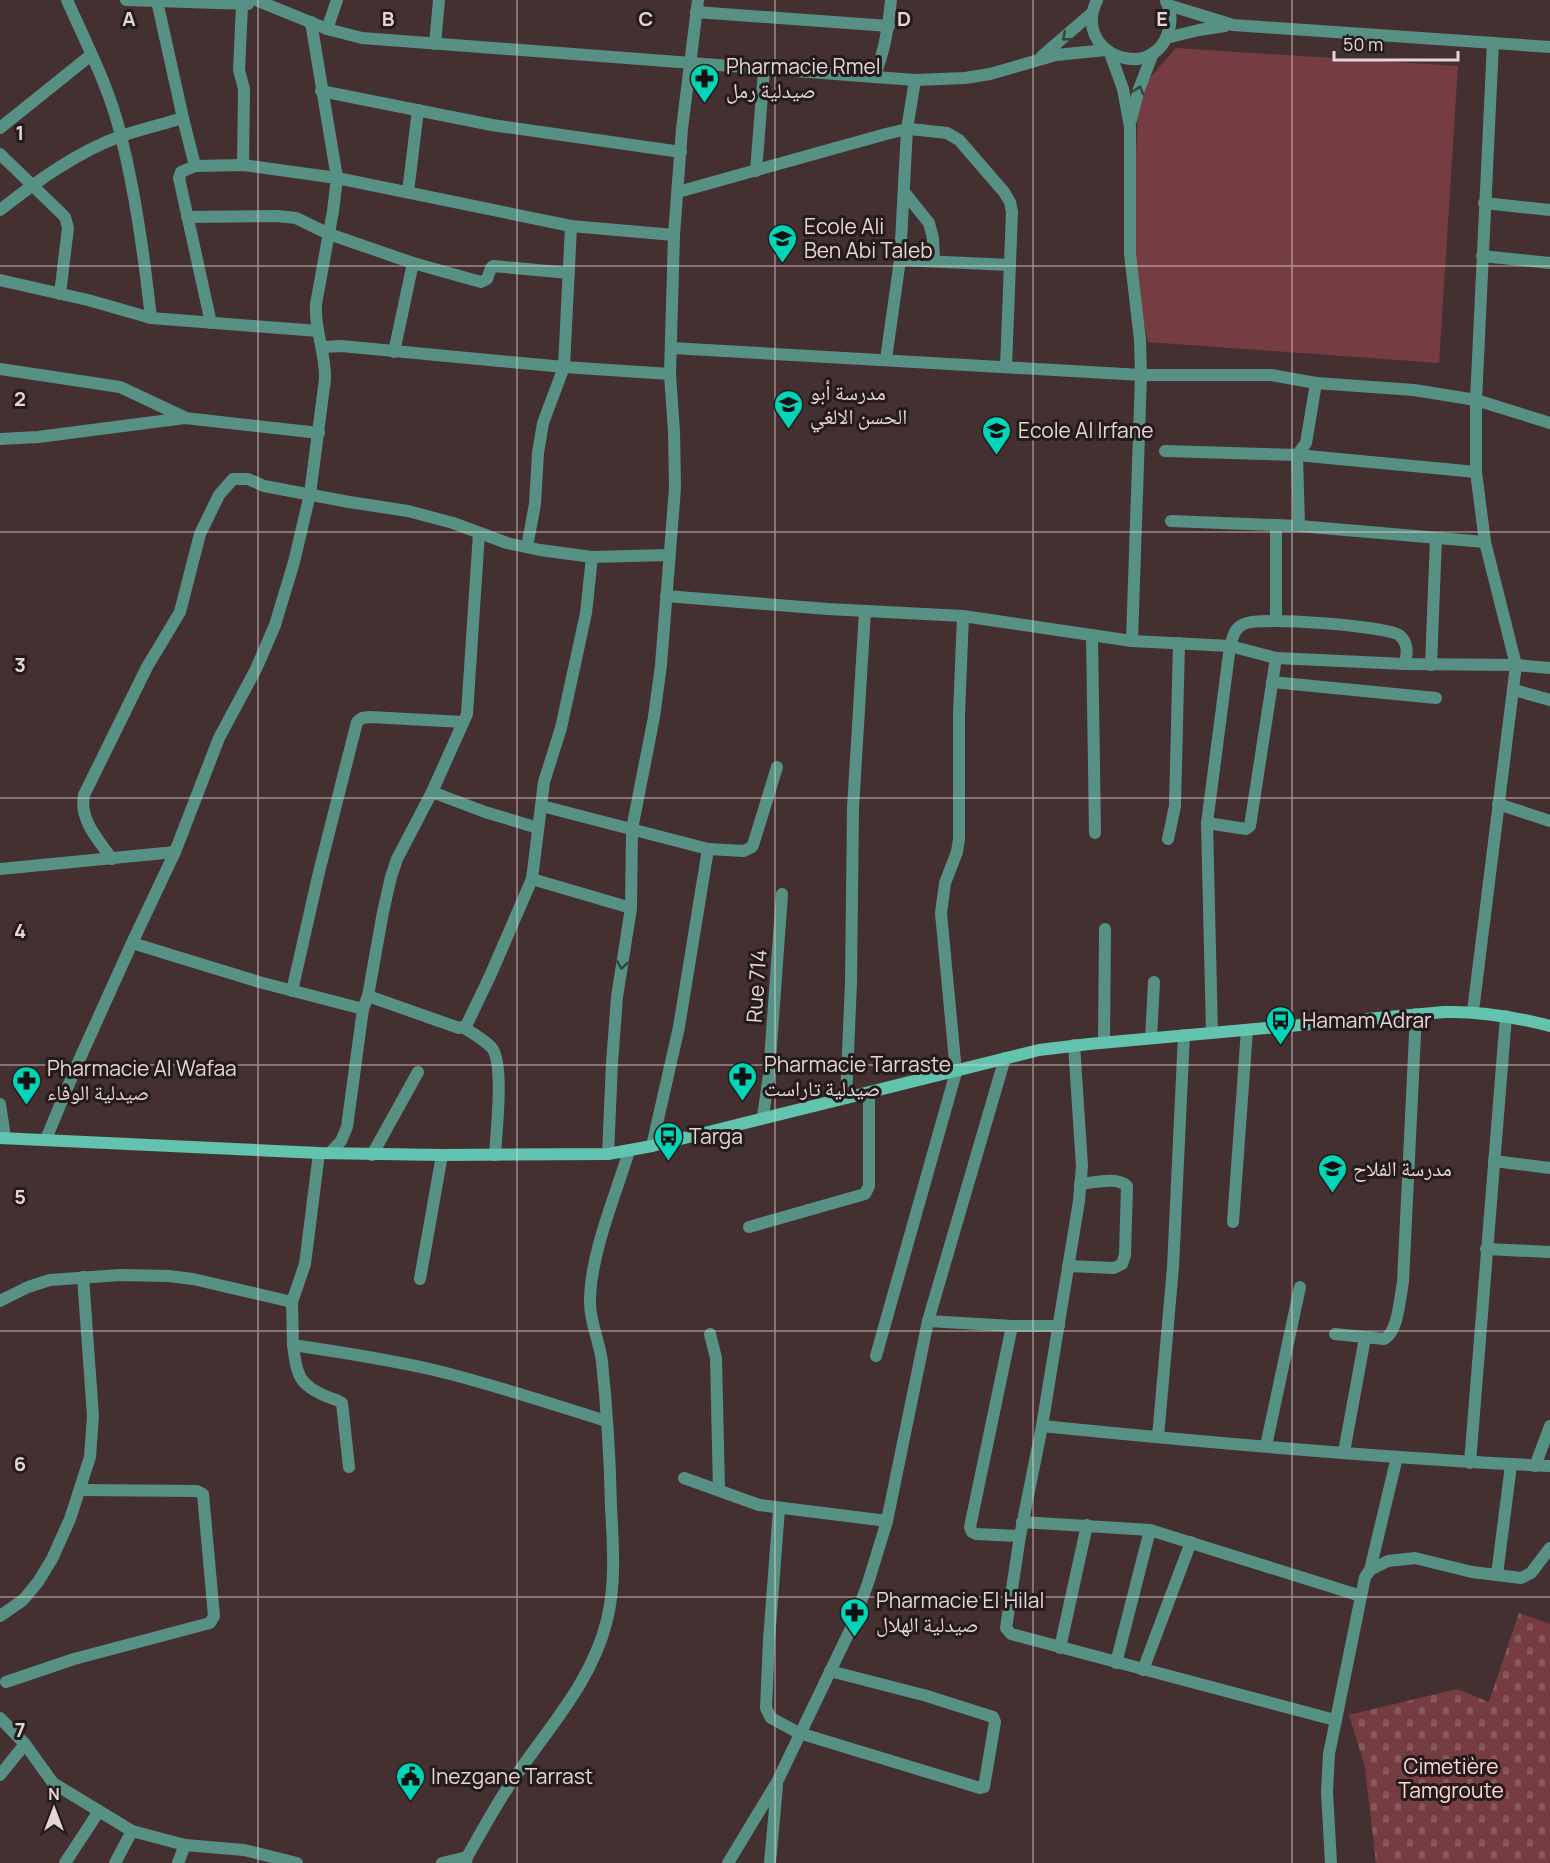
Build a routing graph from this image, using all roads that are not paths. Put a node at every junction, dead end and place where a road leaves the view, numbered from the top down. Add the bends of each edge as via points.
1 (67, 0) edge
2 (126, 0) edge
3 (337, 0) edge
4 (439, 0) edge
5 (891, 0) edge
6 (157, 1) edge
7 (258, 1) edge
8 (1167, 2) edge
9 (243, 5) junction
10 (1093, 5) edge
11 (697, 6) edge
12 (311, 22) junction
13 (1233, 25) junction
14 (889, 26) junction
15 (327, 29) junction
16 (1166, 38) junction
17 (1493, 43) junction
18 (435, 44) junction
19 (1550, 47) edge
20 (1108, 52) junction
21 (1153, 53) junction
22 (91, 55) junction
23 (1039, 59) junction
24 (689, 63) junction
25 (764, 70) junction
26 (874, 77) junction
27 (915, 80) junction
28 (321, 91) junction
29 (418, 110) junction
30 (183, 118) junction
31 (1130, 127) junction
32 (0, 128) edge
33 (907, 129) junction
34 (121, 136) junction
35 (681, 152) junction
36 (0, 154) edge
37 (243, 165) junction
38 (195, 166) junction
39 (756, 171) junction
40 (337, 178) junction
41 (32, 186) junction
42 (408, 192) junction
43 (678, 192) junction
44 (904, 193) junction
45 (1484, 203) junction
46 (0, 210) edge
47 (1550, 210) edge
48 (188, 217) junction
49 (571, 226) junction
50 (329, 234) junction
51 (674, 235) junction
52 (1482, 256) junction
53 (900, 260) junction
54 (934, 261) junction
55 (1550, 262) edge
56 (412, 263) junction
57 (1010, 265) junction
58 (569, 273) junction
59 (0, 280) edge
60 (60, 294) junction
61 (151, 318) junction
62 (211, 322) junction
63 (318, 331) junction
64 (323, 347) junction
65 (672, 348) junction
66 (394, 352) junction
67 (886, 359) junction
68 (564, 367) junction
69 (1006, 367) junction
70 (0, 369) edge
71 (670, 374) junction
72 (1142, 375) junction
73 (1316, 383) junction
74 (1476, 400) junction
75 (185, 418) junction
76 (1550, 423) edge
77 (319, 433) junction
78 (0, 439) edge
79 (1166, 451) dead end
80 (1297, 455) junction
81 (1476, 472) junction
82 (310, 494) junction
83 (1171, 521) dead end
84 (1276, 525) junction
85 (1299, 526) junction
86 (479, 533) junction
87 (1436, 538) junction
88 (1485, 542) junction
89 (527, 548) junction
90 (669, 555) junction
91 (592, 557) junction
92 (666, 596) junction
93 (865, 611) junction
94 (963, 616) junction
95 (1275, 620) junction
96 (1092, 635) junction
97 (1132, 641) junction
98 (1179, 643) junction
99 (1230, 646) junction
100 (1275, 658) junction
101 (1405, 664) junction
102 (1431, 665) junction
103 (1516, 665) junction
104 (1550, 668) edge
105 (1272, 682) junction
106 (1514, 690) junction
107 (1437, 698) dead end
108 (1550, 700) edge
109 (463, 722) junction
110 (777, 767) dead end
111 (432, 792) junction
112 (1498, 804) junction
113 (542, 806) junction
114 (1550, 821) edge
115 (1207, 823) junction
116 (538, 828) junction
117 (632, 829) junction
118 (1095, 833) dead end
119 (1168, 839) dead end
120 (708, 849) junction
121 (175, 852) junction
122 (112, 859) junction
123 (0, 869) edge
124 (532, 879) junction
125 (782, 894) dead end
126 (631, 908) junction
127 (1105, 928) dead end
128 (132, 943) junction
129 (1154, 982) dead end
130 (292, 991) junction
131 (368, 996) junction
132 (363, 1009) junction
133 (1473, 1011) junction
134 (1416, 1014) junction
135 (1506, 1016) junction
136 (1550, 1026) edge
137 (463, 1027) junction
138 (1247, 1030) junction
139 (1212, 1033) junction
140 (1184, 1035) junction
141 (1151, 1038) junction
142 (1104, 1042) junction
143 (1074, 1045) junction
144 (1005, 1058) junction
145 (418, 1072) dead end
146 (956, 1072) junction
147 (869, 1093) junction
148 (846, 1098) junction
149 (0, 1104) edge
150 (763, 1117) junction
151 (2, 1137) edge
152 (46, 1139) junction
153 (652, 1146) junction
154 (629, 1151) junction
155 (325, 1153) junction
156 (608, 1154) junction
157 (372, 1155) junction
158 (442, 1155) junction
159 (495, 1155) junction
160 (1494, 1161) junction
161 (1550, 1168) edge
162 (1080, 1184) junction
163 (1233, 1222) dead end
164 (750, 1227) dead end
165 (1486, 1249) junction
166 (1550, 1252) edge
167 (1068, 1266) junction
168 (83, 1277) junction
169 (420, 1280) dead end
170 (1300, 1287) dead end
171 (0, 1301) edge
172 (292, 1302) junction
173 (928, 1321) junction
174 (1012, 1326) junction
175 (1059, 1326) junction
176 (710, 1334) dead end
177 (1335, 1334) dead end
178 (1365, 1338) junction
179 (293, 1345) junction
180 (876, 1356) dead end
181 (606, 1421) junction
182 (1042, 1426) junction
183 (1550, 1426) edge
184 (1158, 1437) junction
185 (1266, 1446) junction
186 (1344, 1452) junction
187 (1397, 1456) junction
188 (1470, 1463) junction
189 (1511, 1464) junction
190 (1535, 1466) junction
191 (1550, 1466) edge
192 (349, 1467) dead end
193 (684, 1478) dead end
194 (81, 1490) junction
195 (719, 1490) junction
196 (779, 1509) junction
197 (887, 1521) junction
198 (1022, 1522) junction
199 (1087, 1526) junction
200 (1150, 1530) junction
201 (1020, 1536) junction
202 (1191, 1542) junction
203 (1550, 1548) edge
204 (1370, 1570) junction
205 (1497, 1575) junction
206 (1360, 1596) junction
207 (0, 1616) edge
208 (1060, 1648) junction
209 (1116, 1663) junction
210 (0, 1670) edge
211 (1143, 1670) junction
212 (830, 1671) junction
213 (3, 1684) edge
214 (0, 1718) edge
215 (1335, 1720) junction
216 (799, 1733) junction
217 (25, 1744) junction
218 (0, 1775) edge
219 (777, 1782) junction
220 (99, 1811) junction
221 (132, 1831) junction
222 (185, 1845) junction
223 (466, 1860) edge
224 (65, 1863) edge
225 (115, 1863) edge
226 (178, 1863) edge
227 (297, 1863) edge
228 (442, 1863) edge
229 (728, 1863) edge
230 (770, 1863) edge
231 (1331, 1863) edge

1 - 22 street
2 - 6 street
3 - 15 street
4 - 18 street
5 - 14 street
6 - 9 street
6 - 30 street
7 - 9 street
7 - 12 street
8 - 13 street
8 - 16 street via 1171,16
9 - 37 street via 239,70 244,89
10 - 20 street via 1095,36
10 -> 23 street
11 - 14 street
11 - 24 street
12 - 15 street
12 - 28 street
13 - 16 street
13 - 17 street
14 - 26 street
15 - 18 street via 362,38
16 - 21 street
17 - 19 street
17 - 45 street
18 - 24 street
20 - 21 street via 1124,59
20 - 23 street via 1073,52
20 - 31 street via 1123,89
31 -> 21 street
22 - 32 street
22 - 34 street
23 - 27 street via 982,75
24 - 25 street
24 - 35 street
25 - 26 street
25 - 39 street
26 - 27 street
27 - 33 street
28 - 29 street
28 - 40 street
29 - 35 street via 492,125
29 - 42 street
30 - 34 street
30 - 38 street
31 - 72 street via 1131,254
33 - 39 street
33 - 44 street
33 - 57 street via 947,133 959,140 1004,192 1012,212
34 - 41 street via 91,149
34 - 61 street via 144,251
35 - 43 street
36 - 41 street
37 - 38 street
37 - 40 street
38 - 48 street via 180,175
39 - 43 street
40 - 42 street
40 - 50 street
41 - 46 street
41 - 60 street via 68,222
42 - 49 street
43 - 51 street
44 - 53 street
44 - 54 street via 929,223
45 - 47 street
45 - 52 street
48 - 50 street via 290,217
48 - 62 street
49 - 51 street
49 - 58 street
50 - 56 street
50 - 63 street via 316,304
51 - 65 street
52 - 55 street
52 - 74 street
53 - 54 street
53 - 67 street
54 - 57 street
56 - 58 street via 481,282 493,266
56 - 66 street
57 - 69 street
58 - 68 street
59 - 60 street
60 - 61 street
61 - 62 street
62 - 63 street
63 - 64 street
64 - 66 street
64 - 77 street via 326,362
65 - 67 street
65 - 71 street
66 - 68 street
67 - 69 street
68 - 71 street
68 - 89 street via 543,423
69 - 72 street
70 - 75 street via 120,387
71 - 90 street via 675,488
72 - 73 street via 1271,375
72 - 97 street
73 - 74 street via 1414,390
73 - 80 street via 1306,443
74 - 76 street
74 - 81 street
75 - 77 street
75 - 78 street
77 - 82 street
79 - 80 street
80 - 81 street
80 - 85 street
81 - 88 street
82 - 86 street via 408,511
82 - 121 street via 275,625 219,738
82 - 122 street via 233,478 219,495 200,534 180,612 147,667 84,795 84,818
83 - 84 street
84 - 85 street
84 - 95 street
85 - 87 street
86 - 89 street
86 - 109 street via 467,714
87 - 88 street
87 - 102 street
88 - 103 street
89 - 91 street
90 - 91 street
90 - 92 street
91 - 113 street via 584,623 561,728 544,782
92 - 93 street
92 - 117 street via 654,717
93 - 94 street
93 - 148 street via 853,808
94 - 96 street
94 - 146 street via 958,839 941,913
95 - 99 street via 1246,622 1234,632
95 - 101 street via 1393,632 1405,642
96 - 97 street
96 - 118 street
97 - 98 street
98 - 99 street
98 - 119 street via 1174,806
99 - 100 street
99 - 115 street
100 - 101 street
100 - 105 street
101 - 102 street
102 - 103 street
103 - 104 street
103 - 106 street
105 - 107 street
105 - 115 street via 1250,826 1246,829
106 - 108 street
106 - 112 street
109 - 111 street
109 - 130 street via 370,717 357,722
110 - 120 street via 752,847
111 - 116 street
111 - 131 street via 391,877
112 - 114 street
112 - 133 street
113 - 116 street
113 - 117 street
115 - 139 street
116 - 124 street
117 - 120 street
117 - 126 street
120 - 153 street via 679,1027
121 - 122 street
121 - 128 street
122 - 123 street
124 - 126 street
124 - 137 street
125 - 150 street, Rue 714
126 -> 156 street via 617,997
127 - 142 street
128 - 130 street
128 - 152 street
129 - 141 street
130 - 132 street
131 - 132 street
131 - 137 street
132 - 155 street via 347,1127 341,1141
133 - 134 street
133 - 135 street
134 - 138 street
134 - 178 street via 1403,1282 1390,1335 1384,1339
135 - 136 street
135 - 160 street
137 - 159 street via 492,1047 498,1060
138 - 139 street
138 - 163 street
139 - 140 street
140 - 141 street
140 - 184 street via 1173,1267
141 - 142 street
142 - 143 street
143 - 144 street
143 - 162 street
144 - 146 street
144 - 173 street
145 - 157 street
146 - 147 street
146 - 180 street
147 - 148 street
147 - 164 street via 866,1194
148 - 150 street
149 - 151 street
150 - 153 street
151 - 152 street
152 - 155 street
153 - 154 street
154 - 156 street
154 - 181 street via 590,1291
155 - 157 street
155 - 172 street via 305,1264
156 - 159 street
157 - 158 street
158 - 159 street
158 - 169 street
160 - 161 street
160 - 165 street
162 - 167 street
162 - 167 street via 1116,1181 1127,1186 1125,1255 1122,1264 1114,1268
165 - 166 street
165 - 188 street
167 - 175 street
168 - 171 street via 50,1280
168 - 172 street via 169,1276
168 - 194 street via 93,1416 90,1456
170 - 185 street
172 - 179 street
173 - 174 street
173 - 197 street
174 - 175 street
174 - 201 street via 970,1527 976,1534
175 - 182 street
176 - 195 street via 716,1358
177 - 178 street
178 - 186 street
179 - 181 street via 434,1370
179 - 192 street via 296,1372 301,1380 342,1403
181 - 223 street via 612,1588 597,1652 572,1700 513,1780
182 - 184 street
182 - 198 street
183 - 190 street
184 - 185 street
185 - 186 street
186 - 187 street
187 - 188 street
187 - 204 street
188 - 189 street
189 - 190 street
189 - 205 street
190 - 191 street
193 - 195 street
194 - 207 street via 38,1582 23,1600
194 - 213 street via 203,1494 213,1620 74,1659
195 - 196 street
196 - 197 street
196 - 216 street via 766,1708 771,1718
197 - 212 street via 852,1626
198 - 199 street
198 - 201 street
199 - 200 street
199 - 208 street
200 - 202 street
200 - 209 street
201 - 208 street via 1006,1628 1011,1635
202 - 206 street
202 - 211 street
203 - 205 street via 1528,1575
204 - 205 street via 1388,1561 1415,1558
204 - 206 street
206 - 215 street
208 - 209 street
209 - 211 street
210 - 213 street
211 - 215 street
212 - 216 street
212 - 216 street via 993,1717 984,1787
214 - 217 street
215 - 231 street via 1327,1792
216 - 219 street
217 - 218 street
217 - 220 street via 53,1783
219 - 229 street
219 - 230 street
220 - 221 street
220 - 224 street
221 - 222 street
221 - 225 street
222 - 226 street
222 - 227 street via 244,1850
223 - 228 street

